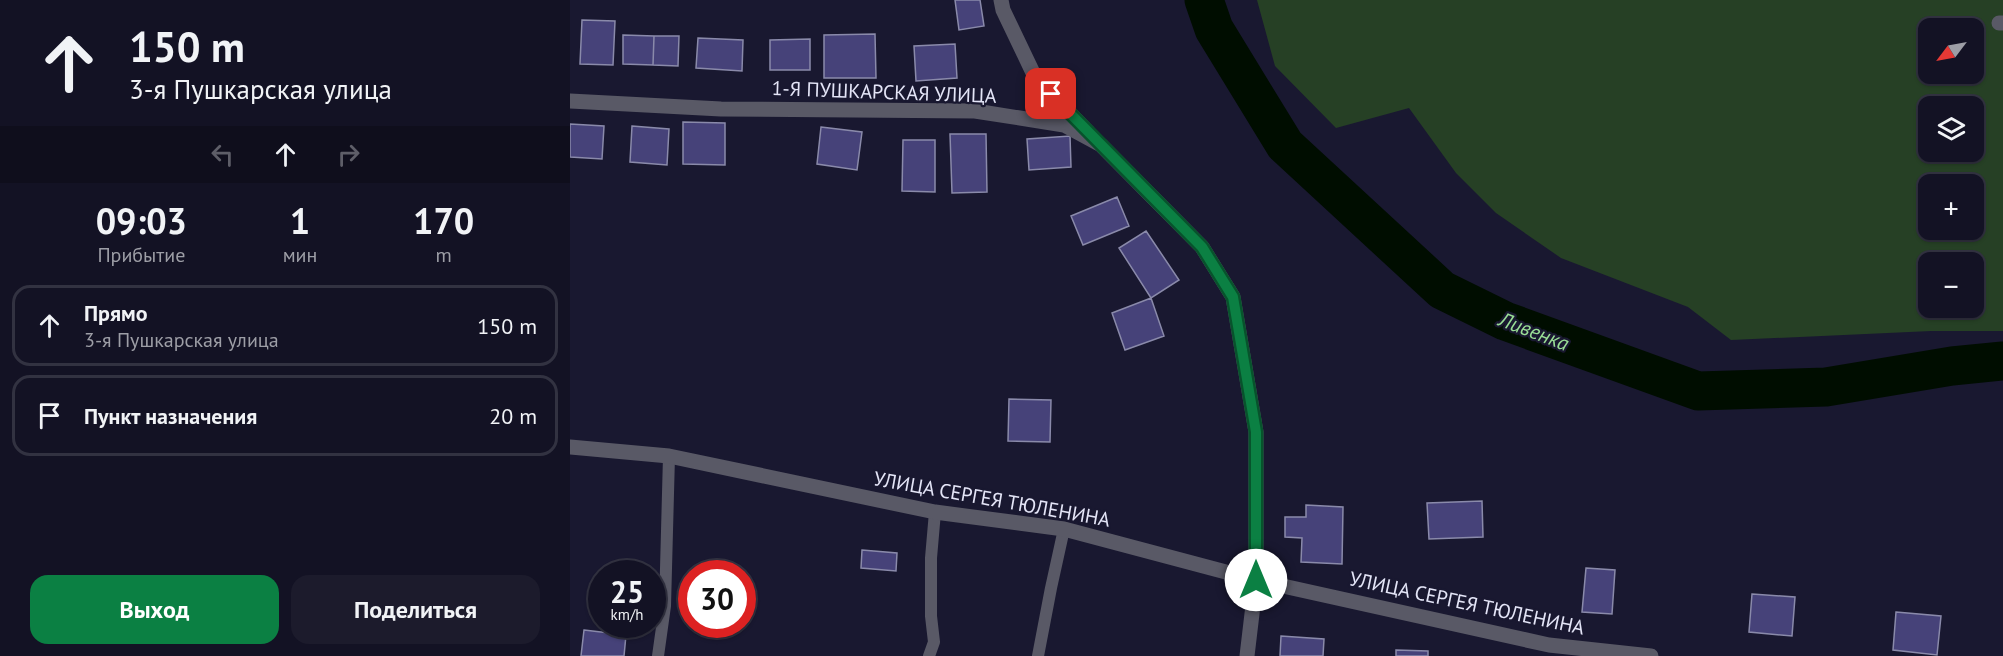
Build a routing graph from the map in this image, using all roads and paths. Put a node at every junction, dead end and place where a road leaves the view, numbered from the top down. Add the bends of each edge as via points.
1 (1001, 0) edge
2 (570, 101) edge
3 (1101, 145) junction
4 (570, 447) edge
5 (669, 456) junction
6 (935, 512) junction
7 (1064, 530) junction
8 (1256, 580) junction
9 (658, 656) edge
10 (929, 656) edge
11 (1038, 656) edge
12 (1247, 656) edge
13 (1651, 656) edge

1 - 3 street via 1035,77
2 - 3 street, 1-Я ПУШКАРСКАЯ УЛИЦА via 722,109 975,111 1064,124
3 - 8 street, 1-Я ПУШКАРСКАЯ УЛИЦА via 1202,247 1233,297 1256,432
4 - 5 street, УЛИЦА СЕРГЕЯ ТЮЛЕНИНА
5 - 6 street, УЛИЦА СЕРГЕЯ ТЮЛЕНИНА
5 - 9 lane via 665,606
6 - 7 street, УЛИЦА СЕРГЕЯ ТЮЛЕНИНА
6 - 10 lane via 931,558 934,642
7 - 8 street, УЛИЦА СЕРГЕЯ ТЮЛЕНИНА
7 - 11 lane
8 - 12 street, 1-Я ПУШКАРСКАЯ УЛИЦА
8 - 13 street, УЛИЦА СЕРГЕЯ ТЮЛЕНИНА via 1549,645

